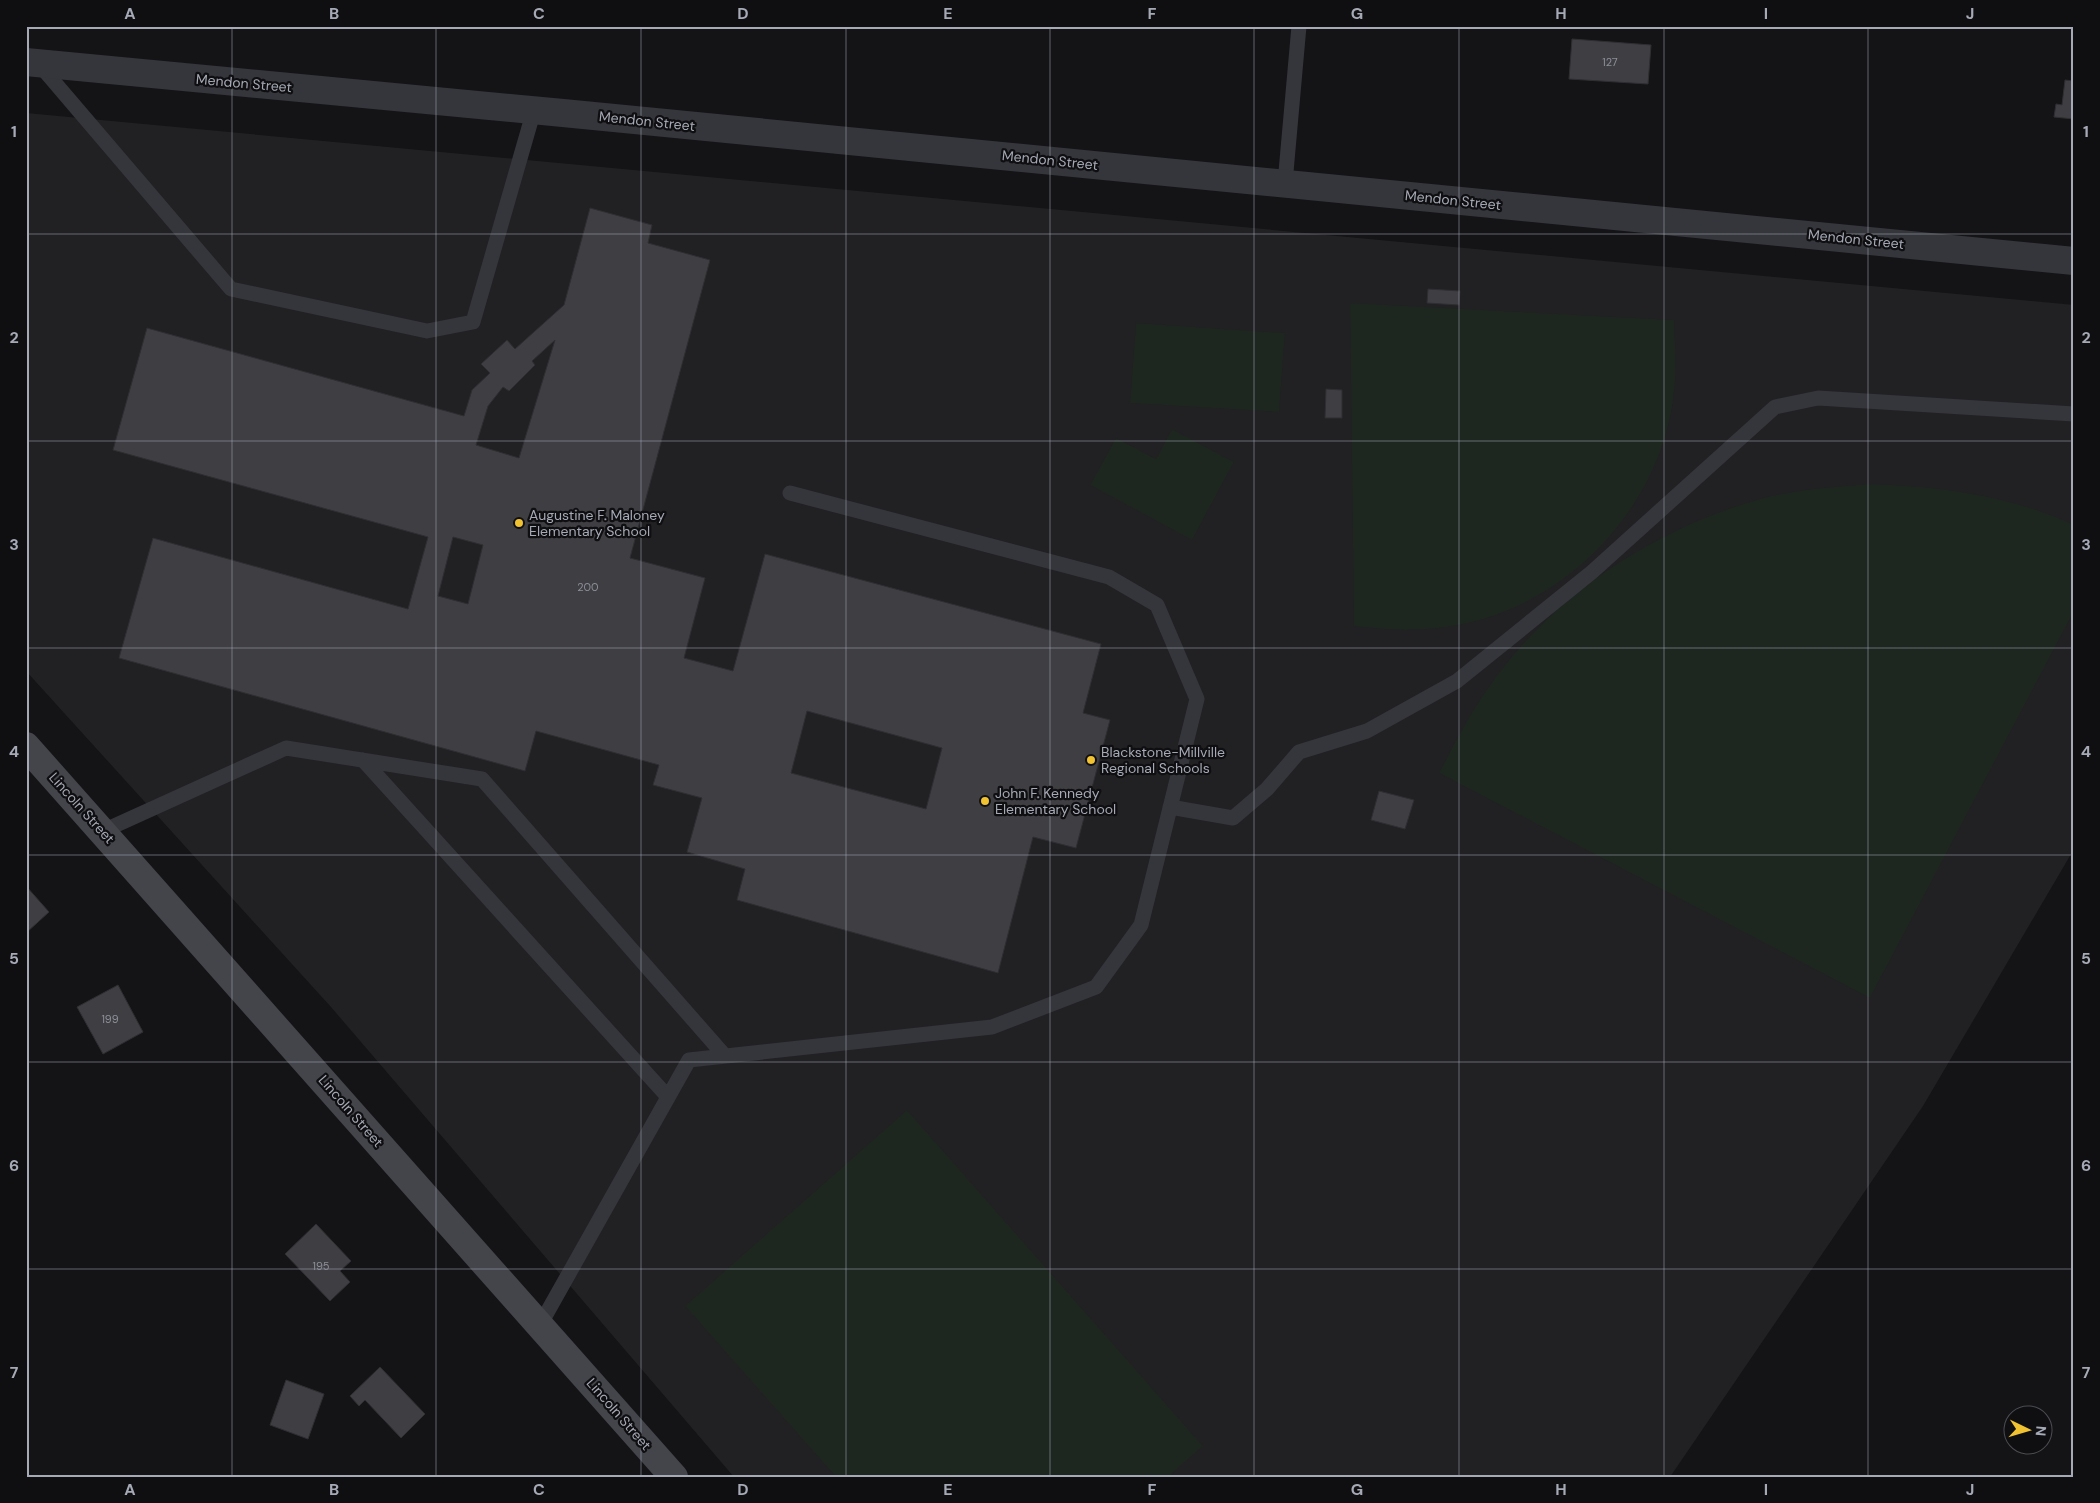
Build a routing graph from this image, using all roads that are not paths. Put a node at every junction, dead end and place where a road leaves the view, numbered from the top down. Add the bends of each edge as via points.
1 (1299, 26) edge
2 (32, 63) edge
3 (534, 110) junction
4 (1285, 183) junction
5 (2074, 261) edge
6 (2074, 414) edge
7 (790, 494) dead end
8 (30, 756) edge
9 (363, 760) junction
10 (1170, 808) junction
11 (103, 831) junction
12 (725, 1056) junction
13 (668, 1097) junction
14 (540, 1325) junction
15 (674, 1477) edge

1 - 4 lane
2 - 3 street, Mendon Street
2 - 3 lane via 231,290 427,331 473,322
3 - 4 street, Mendon Street
4 - 5 street, Mendon Street
6 - 10 lane via 1818,398 1775,406 1592,572 1457,681 1367,731 1299,752 1267,789 1233,818
7 - 10 lane via 1109,577 1157,605 1197,700
8 - 11 main road, Lincoln Street
9 - 11 lane via 286,748
9 - 12 lane via 482,779
9 - 13 lane
10 - 12 lane via 1141,924 1096,987 992,1027
11 - 14 main road, Lincoln Street
12 - 13 lane via 689,1060
13 - 14 lane
14 - 15 main road, Lincoln Street

